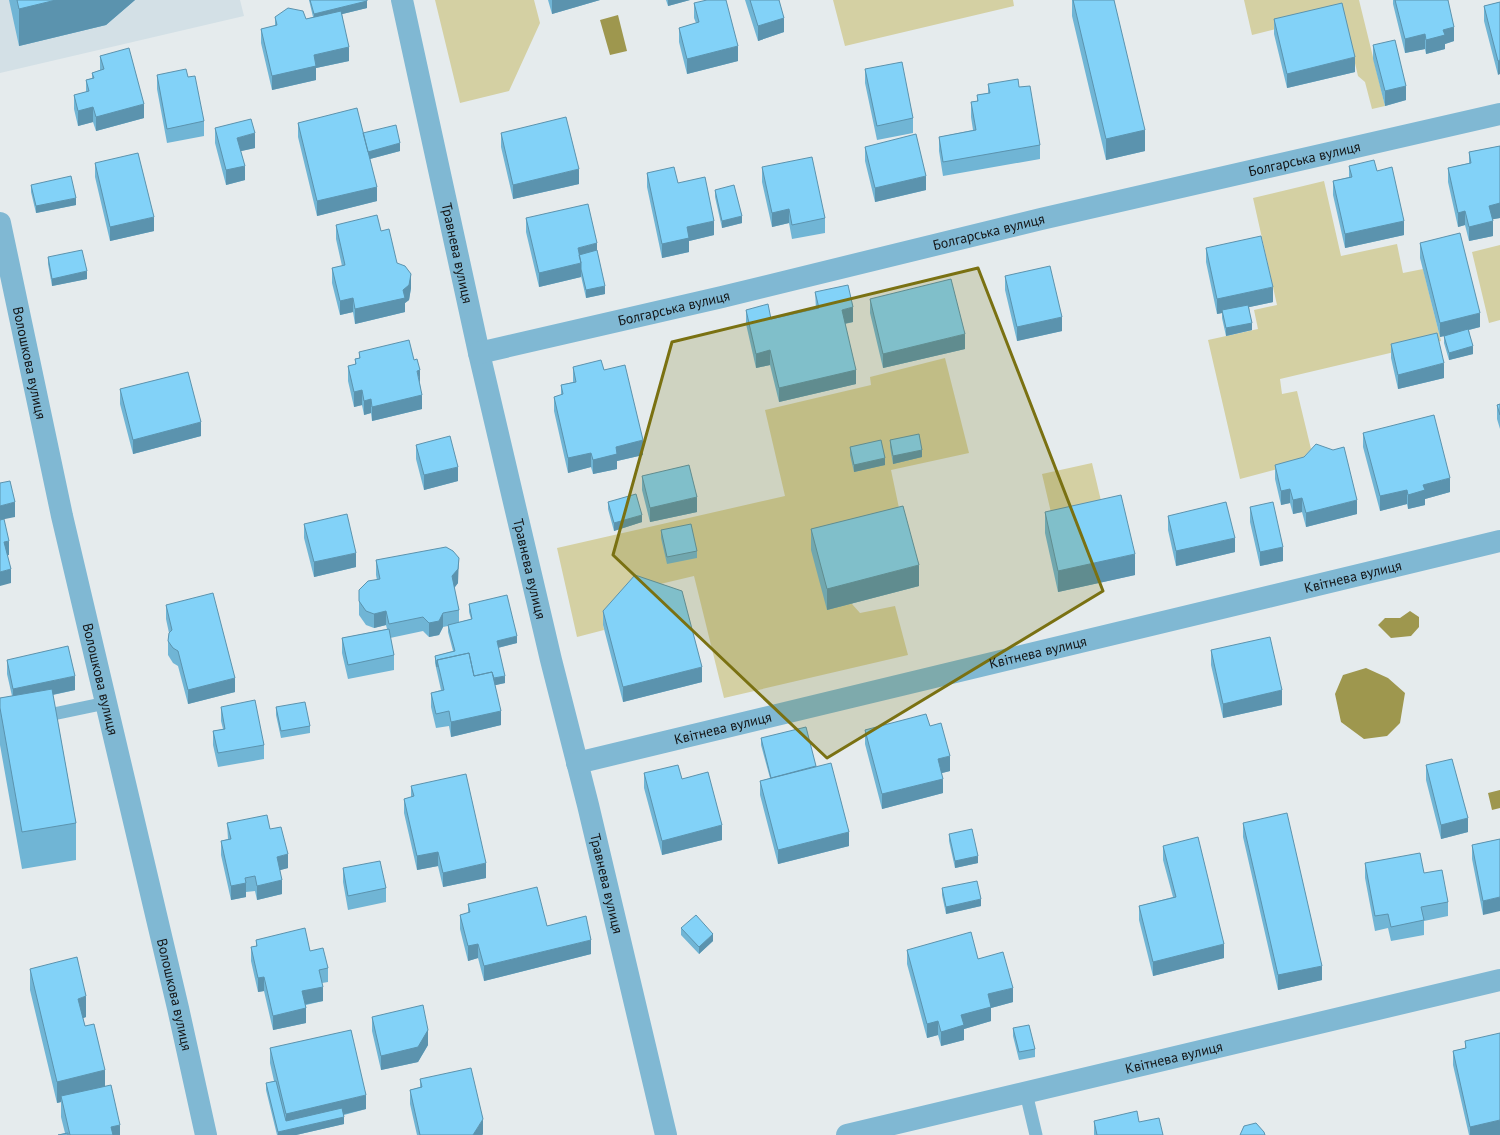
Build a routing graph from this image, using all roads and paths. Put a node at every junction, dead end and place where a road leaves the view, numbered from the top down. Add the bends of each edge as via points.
1 (402, 0) edge
2 (1500, 114) edge
3 (0, 222) edge
4 (479, 353) junction
5 (1500, 541) edge
6 (106, 703) junction
7 (29, 720) edge
8 (577, 764) junction
9 (1500, 980) edge
10 (1026, 1093) junction
11 (206, 1135) edge
12 (666, 1135) edge
13 (848, 1135) edge
14 (1036, 1135) edge

1 - 4 street, Травнева вулиця
2 - 4 street, Болгарська вулиця via 1041,219
3 - 6 street, Волошкова вулиця via 59,504
4 - 8 street, Травнева вулиця
5 - 8 street, Квітнева вулиця
6 - 7 lane
6 - 11 street, Волошкова вулиця
8 - 12 street, Травнева вулиця
9 - 10 street, Квітнева вулиця
10 - 13 street, Квітнева вулиця
10 - 14 lane

